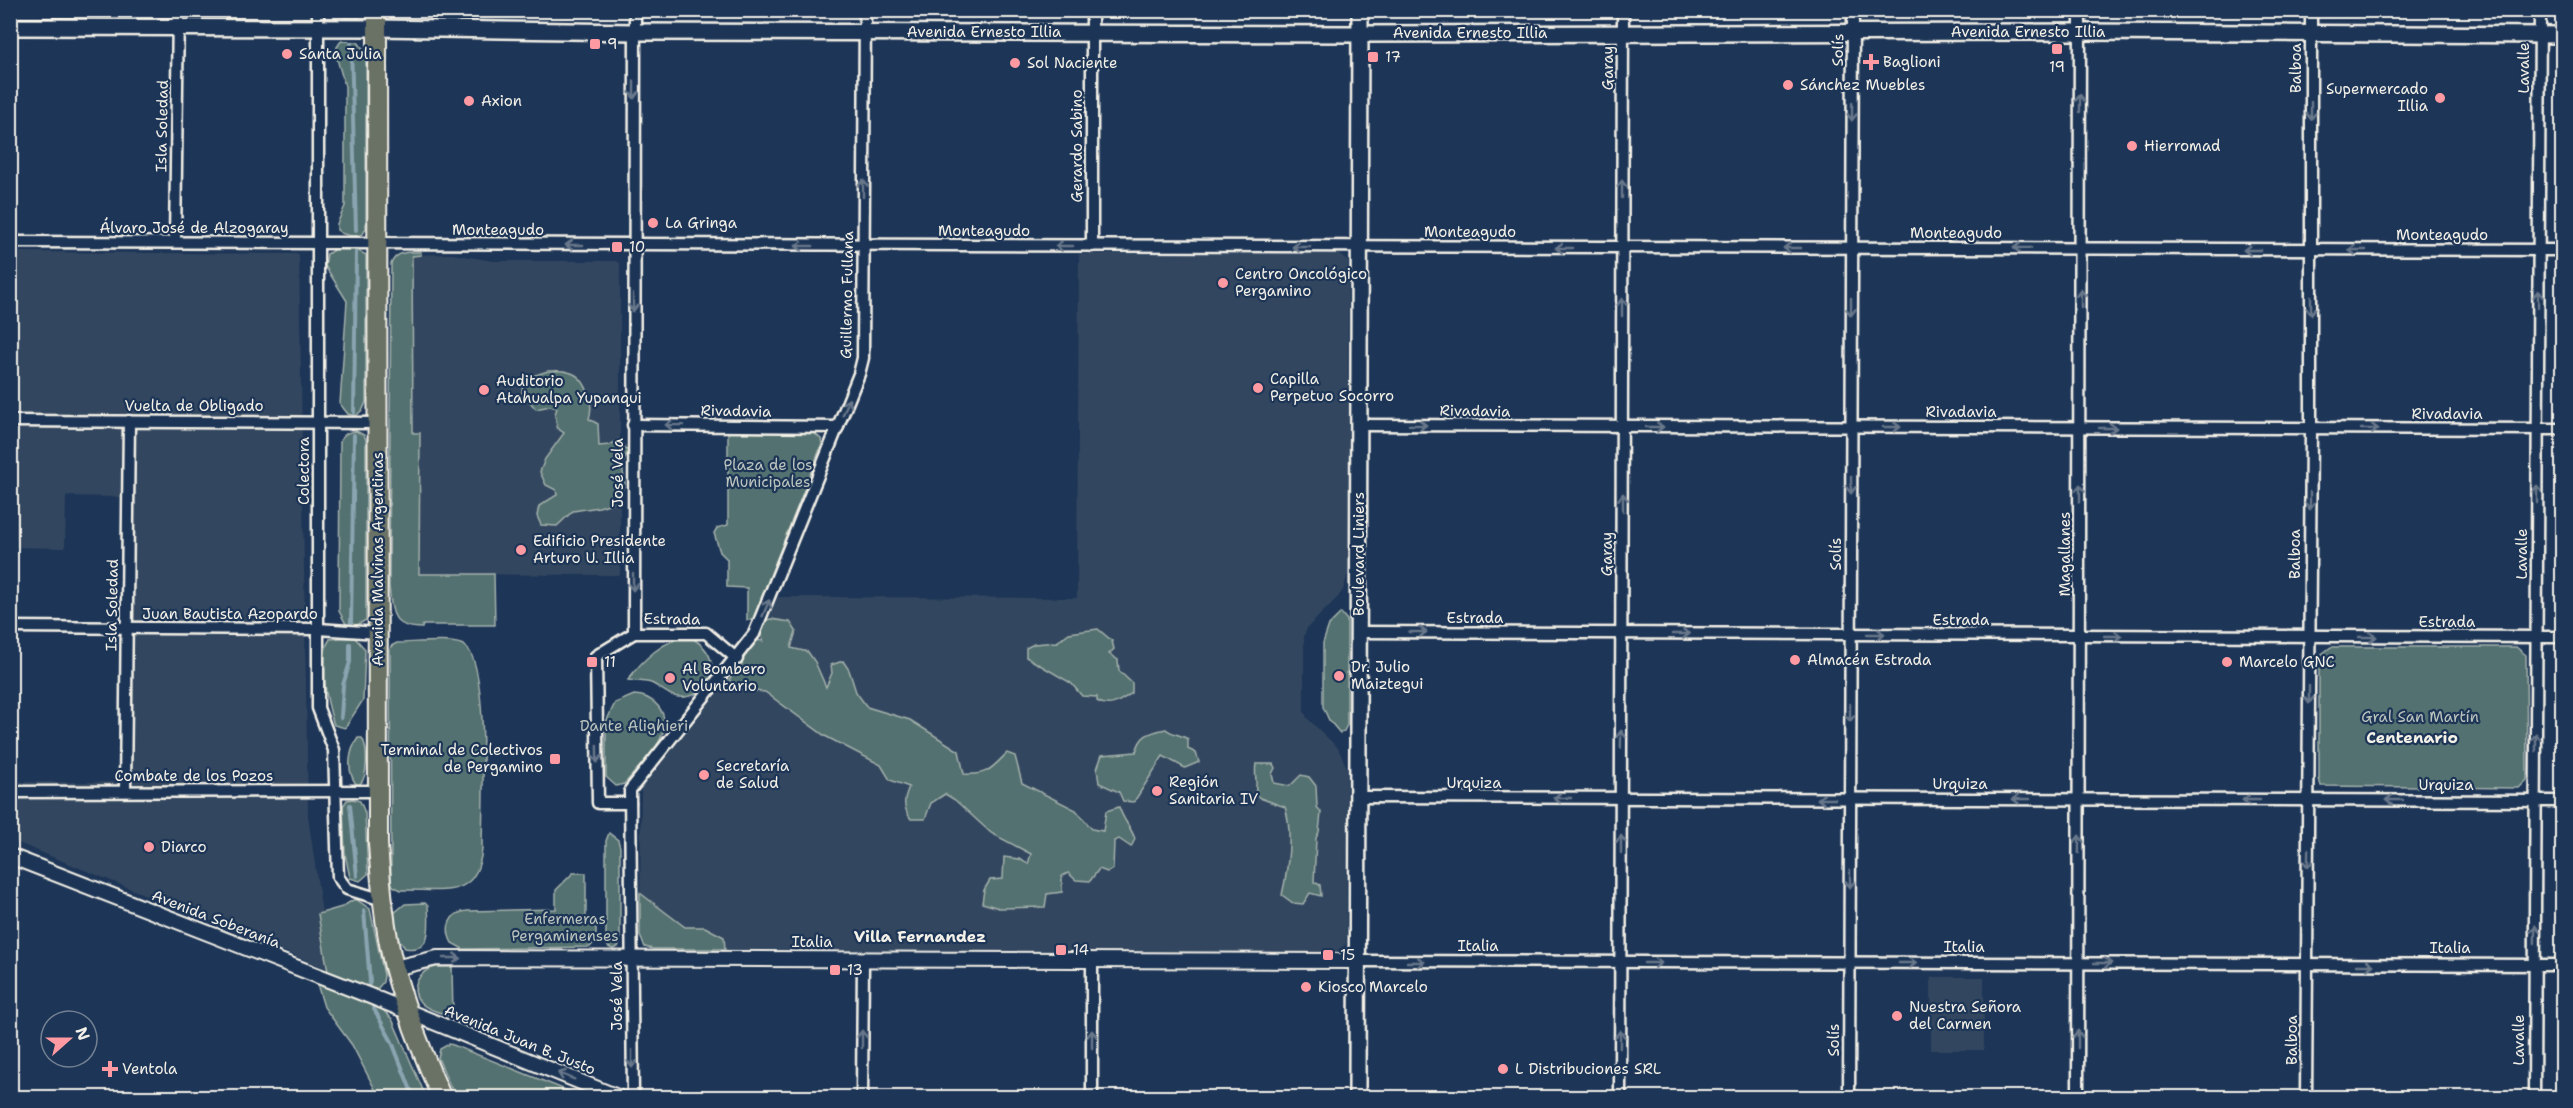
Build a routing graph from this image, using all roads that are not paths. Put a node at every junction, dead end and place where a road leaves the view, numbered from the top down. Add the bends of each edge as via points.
1 (178, 10) edge
2 (318, 10) edge
3 (635, 10) edge
4 (865, 10) edge
5 (1092, 10) edge
6 (1360, 10) edge
7 (1623, 10) edge
8 (1853, 10) edge
9 (2080, 10) edge
10 (2311, 10) edge
11 (2540, 10) edge
12 (377, 19) edge
13 (10, 27) edge
14 (178, 28) junction
15 (318, 28) junction
16 (635, 32) junction
17 (865, 32) junction
18 (1092, 32) junction
19 (1623, 32) junction
20 (1853, 32) junction
21 (2080, 32) junction
22 (1360, 34) junction
23 (2311, 34) junction
24 (2540, 35) junction
25 (2562, 35) edge
26 (10, 242) edge
27 (175, 242) junction
28 (317, 243) junction
29 (377, 245) junction
30 (633, 245) junction
31 (1092, 246) junction
32 (863, 247) junction
33 (1360, 247) junction
34 (1622, 248) junction
35 (1851, 248) junction
36 (2081, 248) junction
37 (2311, 250) junction
38 (2538, 250) junction
39 (2562, 250) edge
40 (129, 420) junction
41 (10, 421) edge
42 (319, 421) junction
43 (378, 423) junction
44 (633, 424) junction
45 (1359, 425) junction
46 (838, 427) junction
47 (1623, 427) junction
48 (1852, 427) junction
49 (2080, 428) junction
50 (2311, 429) junction
51 (2537, 429) junction
52 (2562, 429) edge
53 (10, 627) edge
54 (127, 629) junction
55 (318, 629) junction
56 (1359, 632) junction
57 (378, 633) junction
58 (634, 633) junction
59 (1622, 633) junction
60 (1851, 634) junction
61 (2080, 636) junction
62 (2309, 637) junction
63 (2537, 637) junction
64 (2562, 637) edge
65 (737, 658) junction
66 (125, 791) junction
67 (377, 791) junction
68 (10, 792) edge
69 (334, 792) junction
70 (1358, 797) junction
71 (1621, 798) junction
72 (2080, 799) junction
73 (1850, 800) junction
74 (2309, 800) junction
75 (2536, 800) junction
76 (2562, 801) edge
77 (630, 803) junction
78 (10, 856) edge
79 (383, 900) junction
80 (632, 958) junction
81 (862, 959) junction
82 (1092, 960) junction
83 (1357, 962) junction
84 (1621, 963) junction
85 (1849, 963) junction
86 (2078, 963) junction
87 (2307, 965) junction
88 (2535, 965) junction
89 (2562, 965) edge
90 (394, 968) junction
91 (408, 1013) junction
92 (442, 1098) edge
93 (620, 1098) edge
94 (633, 1098) edge
95 (862, 1098) edge
96 (1092, 1098) edge
97 (1357, 1098) edge
98 (1620, 1098) edge
99 (1849, 1098) edge
100 (2078, 1098) edge
101 (2306, 1098) edge
102 (2534, 1098) edge

1 - 14 street, Isla Soledad
2 - 15 street, Colectora
3 - 16 street, José Vela
4 - 17 street, Guillermo Fullana
5 - 18 street, Gerardo Sabino
6 - 22 main road, Boulevard Liniers
7 - 19 street, Garay
8 - 20 street, Solís
9 - 21 street, Magallanes
10 - 23 street, Balboa
11 - 24 street, Lavalle
12 - 15 main road, Avenida Ernesto Illia
12 - 16 main road, Avenida Ernesto Illia
12 - 29 main road, Avenida Malvinas Argentinas
13 - 14 main road, Avenida Ernesto Illia
14 - 15 main road, Avenida Ernesto Illia
14 - 27 street, Isla Soledad
15 - 28 street, Colectora
16 - 17 main road, Avenida Ernesto Illia
16 -> 30 street, José Vela
17 - 18 main road, Avenida Ernesto Illia
32 -> 17 street, Guillermo Fullana
18 - 22 main road, Avenida Ernesto Illia
18 - 31 street, Gerardo Sabino
19 - 20 main road, Avenida Ernesto Illia
19 - 22 main road, Avenida Ernesto Illia
34 -> 19 street, Garay
20 - 21 main road, Avenida Ernesto Illia
20 -> 35 street, Solís
21 - 23 main road, Avenida Ernesto Illia
36 -> 21 street, Magallanes
22 - 33 main road, Boulevard Liniers
23 - 24 main road, Avenida Ernesto Illia
23 -> 37 street, Balboa
24 - 25 main road, Avenida Ernesto Illia
24 - 38 street, Lavalle
26 - 27 street, Álvaro José de Alzogaray
27 - 28 street, Álvaro José de Alzogaray
28 - 29 street, Álvaro José de Alzogaray
28 - 42 street, Colectora
30 -> 29 street, Monteagudo
29 - 43 main road, Avenida Malvinas Argentinas
32 -> 30 street, Monteagudo
30 -> 44 street, José Vela
31 -> 32 street, Monteagudo
33 -> 31 street, Monteagudo
46 -> 32 street, Guillermo Fullana via 862,358
34 -> 33 street, Monteagudo
33 - 45 main road, Boulevard Liniers
35 -> 34 street, Monteagudo
47 -> 34 street, Garay
36 -> 35 street, Monteagudo
35 -> 48 street, Solís
37 -> 36 street, Monteagudo
49 -> 36 street, Magallanes
38 -> 37 street, Monteagudo
37 -> 50 street, Balboa
38 - 39 street, Monteagudo
51 -> 38 street, Lavalle
40 - 41 street, Vuelta de Obligado
40 - 42 street, Vuelta de Obligado
40 - 54 street, Isla Soledad
42 - 43 street, Vuelta de Obligado
42 - 55 street, Colectora
43 - 57 main road, Avenida Malvinas Argentinas
46 -> 44 street, Rivadavia
44 -> 58 street, José Vela
45 -> 47 street, Rivadavia
45 - 56 main road, Boulevard Liniers
65 -> 46 street, Guillermo Fullana via 765,611
47 -> 48 street, Rivadavia
59 -> 47 street, Garay
48 -> 49 street, Rivadavia
48 -> 60 street, Solís
49 -> 50 street, Rivadavia
61 -> 49 street, Magallanes
50 -> 51 street, Rivadavia
50 -> 62 street, Balboa
51 - 52 street, Rivadavia
63 -> 51 street, Lavalle
53 - 54 street, Juan Bautista Azopardo
54 - 55 street, Juan Bautista Azopardo
54 - 66 street, Isla Soledad
55 - 57 street, Juan Bautista Azopardo
55 - 69 street, Colectora via 318,708 334,750
56 -> 59 street, Estrada
56 - 70 main road, Boulevard Liniers
57 - 67 main road, Avenida Malvinas Argentinas
58 - 65 street, Estrada via 706,633
58 -> 77 street via 596,656 598,803
59 -> 60 street, Estrada
71 -> 59 street, Garay
60 -> 61 street, Estrada
60 -> 73 street, Solís
61 -> 62 street, Estrada
61 - 72 street, Magallanes
62 -> 63 street, Estrada
62 -> 74 street, Balboa
63 - 64 street, Estrada
75 -> 63 street, Lavalle
65 - 77 street, Guillermo Fullana via 630,790
66 - 68 street, Combate de los Pozos
66 - 69 street, Combate de los Pozos
67 - 69 street, Combate de los Pozos
67 - 79 main road, Avenida Malvinas Argentinas
69 - 79 street, Colectora via 338,877 347,889
71 -> 70 street, Urquiza
70 - 83 main road, Boulevard Liniers
73 -> 71 street, Urquiza
84 -> 71 street, Garay
72 -> 73 street, Urquiza
74 -> 72 street, Urquiza
86 -> 72 street, Magallanes
73 -> 85 street, Solís
75 -> 74 street, Urquiza
74 -> 87 street, Balboa
75 - 76 street, Urquiza
88 -> 75 street, Lavalle
77 - 80 street, José Vela
78 - 91 street, Avenida Soberanía
79 - 90 main road, Avenida Malvinas Argentinas
80 - 81 street, Italia
90 -> 80 street, Italia via 437,958
80 -> 94 street, José Vela
81 - 82 street, Italia
95 -> 81 street
82 - 83 street, Italia
96 -> 82 street
83 -> 84 street, Italia
83 - 97 main road, Boulevard Liniers
84 -> 85 street, Italia
98 -> 84 street, Garay
85 -> 86 street, Italia
85 - 99 street, Solís
86 -> 87 street, Italia
100 -> 86 street, Magallanes
87 -> 88 street, Italia
87 - 101 street, Balboa
88 - 89 street, Italia
88 - 102 street, Lavalle
90 - 91 main road, Avenida Malvinas Argentinas
91 - 92 main road, Avenida Malvinas Argentinas
93 -> 91 street, Avenida Juan B. Justo

